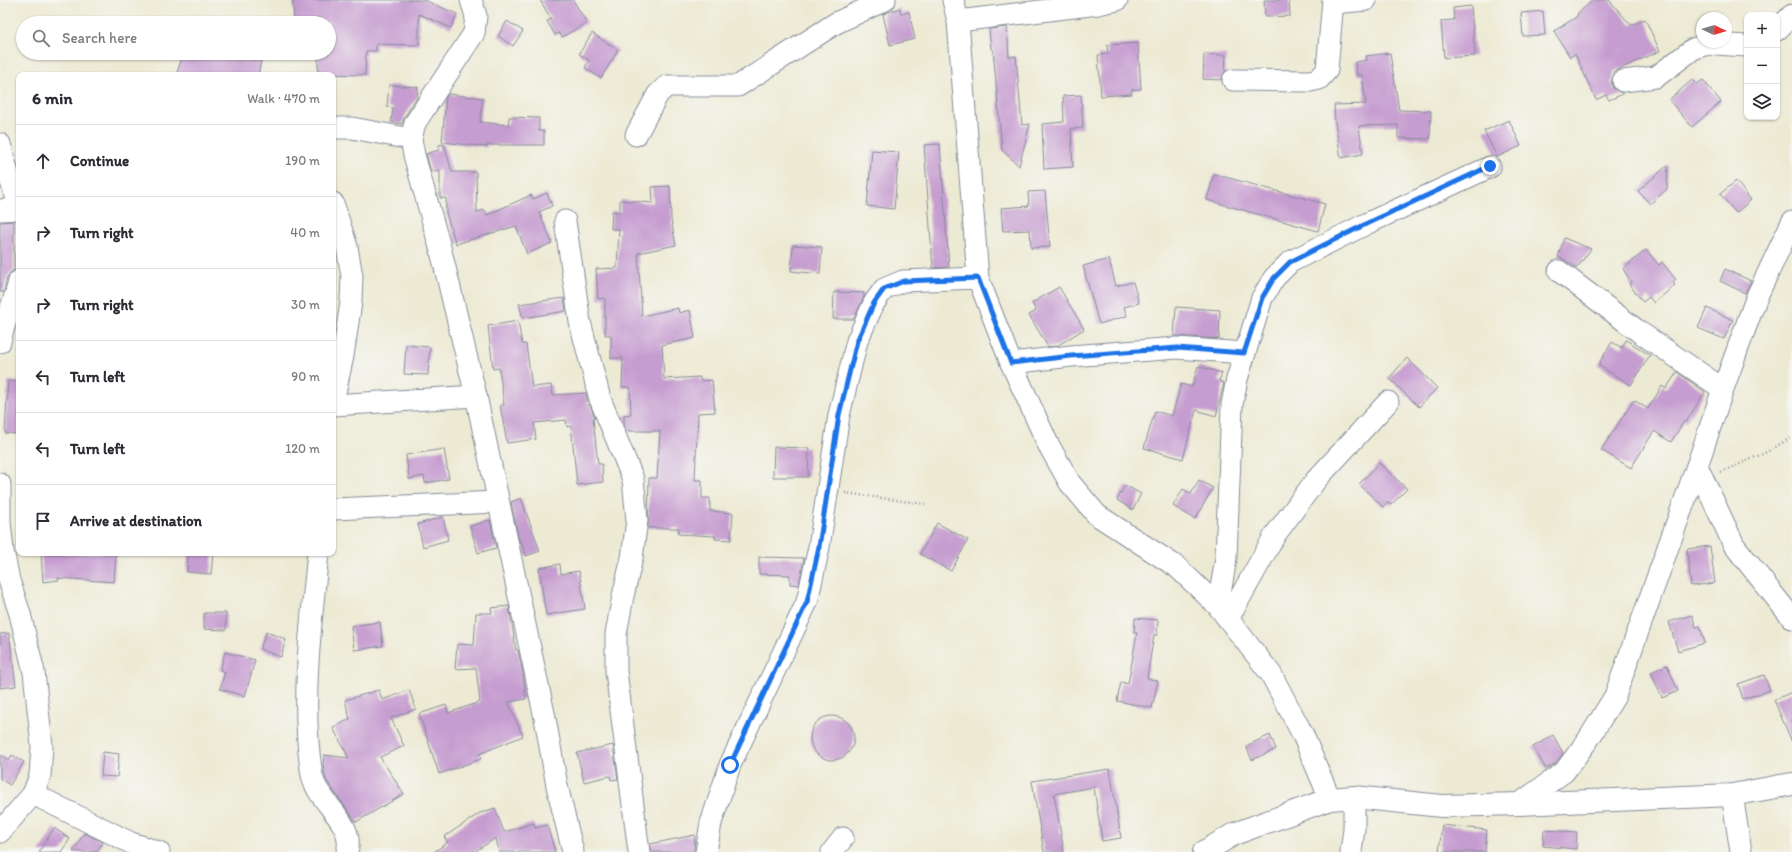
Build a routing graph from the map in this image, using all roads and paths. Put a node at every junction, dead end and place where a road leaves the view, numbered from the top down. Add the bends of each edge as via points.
1 (471, 0) edge
2 (885, 0) edge
3 (953, 0) edge
4 (1116, 0) edge
5 (1366, 0) edge
6 (1333, 1) edge
7 (1792, 15) edge
8 (958, 21) junction
9 (1780, 27) edge
10 (1744, 46) edge
11 (1233, 80) dead end
12 (1624, 81) dead end
13 (336, 128) edge
14 (636, 135) dead end
15 (411, 139) junction
16 (0, 144) edge
17 (1490, 166) dead end
18 (16, 195) edge
19 (16, 209) edge
20 (0, 210) edge
21 (336, 212) edge
22 (565, 221) dead end
23 (1792, 222) edge
24 (1559, 271) dead end
25 (978, 278) junction
26 (16, 296) edge
27 (14, 314) edge
28 (0, 342) edge
29 (1244, 353) junction
30 (338, 355) edge
31 (1011, 363) junction
32 (336, 374) edge
33 (1723, 389) junction
34 (476, 396) junction
35 (1388, 402) dead end
36 (336, 403) edge
37 (1792, 437) edge
38 (1701, 473) junction
39 (0, 484) edge
40 (827, 490) junction
41 (498, 502) junction
42 (925, 504) dead end
43 (336, 509) edge
44 (318, 556) edge
45 (1223, 613) junction
46 (1792, 618) edge
47 (1792, 784) edge
48 (33, 794) junction
49 (1732, 795) junction
50 (1354, 797) junction
51 (1330, 799) junction
52 (1519, 804) junction
53 (0, 832) edge
54 (159, 852) edge
55 (347, 852) edge
56 (573, 852) edge
57 (639, 852) edge
58 (706, 852) edge
59 (1204, 852) edge
60 (1351, 852) edge
61 (1741, 852) edge

1 - 15 street via 476,16 474,33 416,123
2 - 14 street via 836,23 738,86 667,86 658,94
3 - 8 street
4 - 8 street
5 - 6 street
6 - 11 street via 1327,70 1319,79
7 - 9 street
8 - 25 street
10 - 12 street via 1704,45 1693,49 1656,77
13 - 15 street via 352,128
15 - 34 street
16 - 18 street
17 - 29 street via 1290,262 1274,278 1262,298
19 - 20 street
21 - 30 street via 347,247 352,276 351,302
22 - 57 street via 580,322 600,399 634,486 637,520 616,634 616,671
23 - 33 street via 1757,296
24 - 33 street via 1638,331
25 - 31 street
25 - 40 street via 904,281 884,289 874,303 857,341 839,415
26 - 27 street
27 - 28 street via 3,326
29 - 31 street via 1177,348
29 - 45 street via 1232,405
30 - 32 street
31 - 45 street via 1048,444 1070,483 1097,515 1178,567
33 - 38 street
34 - 36 street
34 - 41 street
35 - 45 street via 1316,480
37 - 38 path via 1767,452
38 - 46 street via 1734,546
38 - 52 street via 1616,696 1564,772
39 - 48 street via 3,551 36,687 42,746 40,776
40 - 42 path
40 - 58 street via 819,547 807,602 730,765 711,823
41 - 43 street
41 - 56 street
44 - 55 street via 307,702 309,758 314,781 325,801 346,828 349,845
45 - 51 street via 1271,674 1303,735
47 - 49 street
48 - 53 street
48 - 54 street via 131,843
49 - 52 street
49 - 61 street
50 - 51 street
50 - 52 street via 1442,806
50 - 60 street
51 - 59 street via 1234,834

